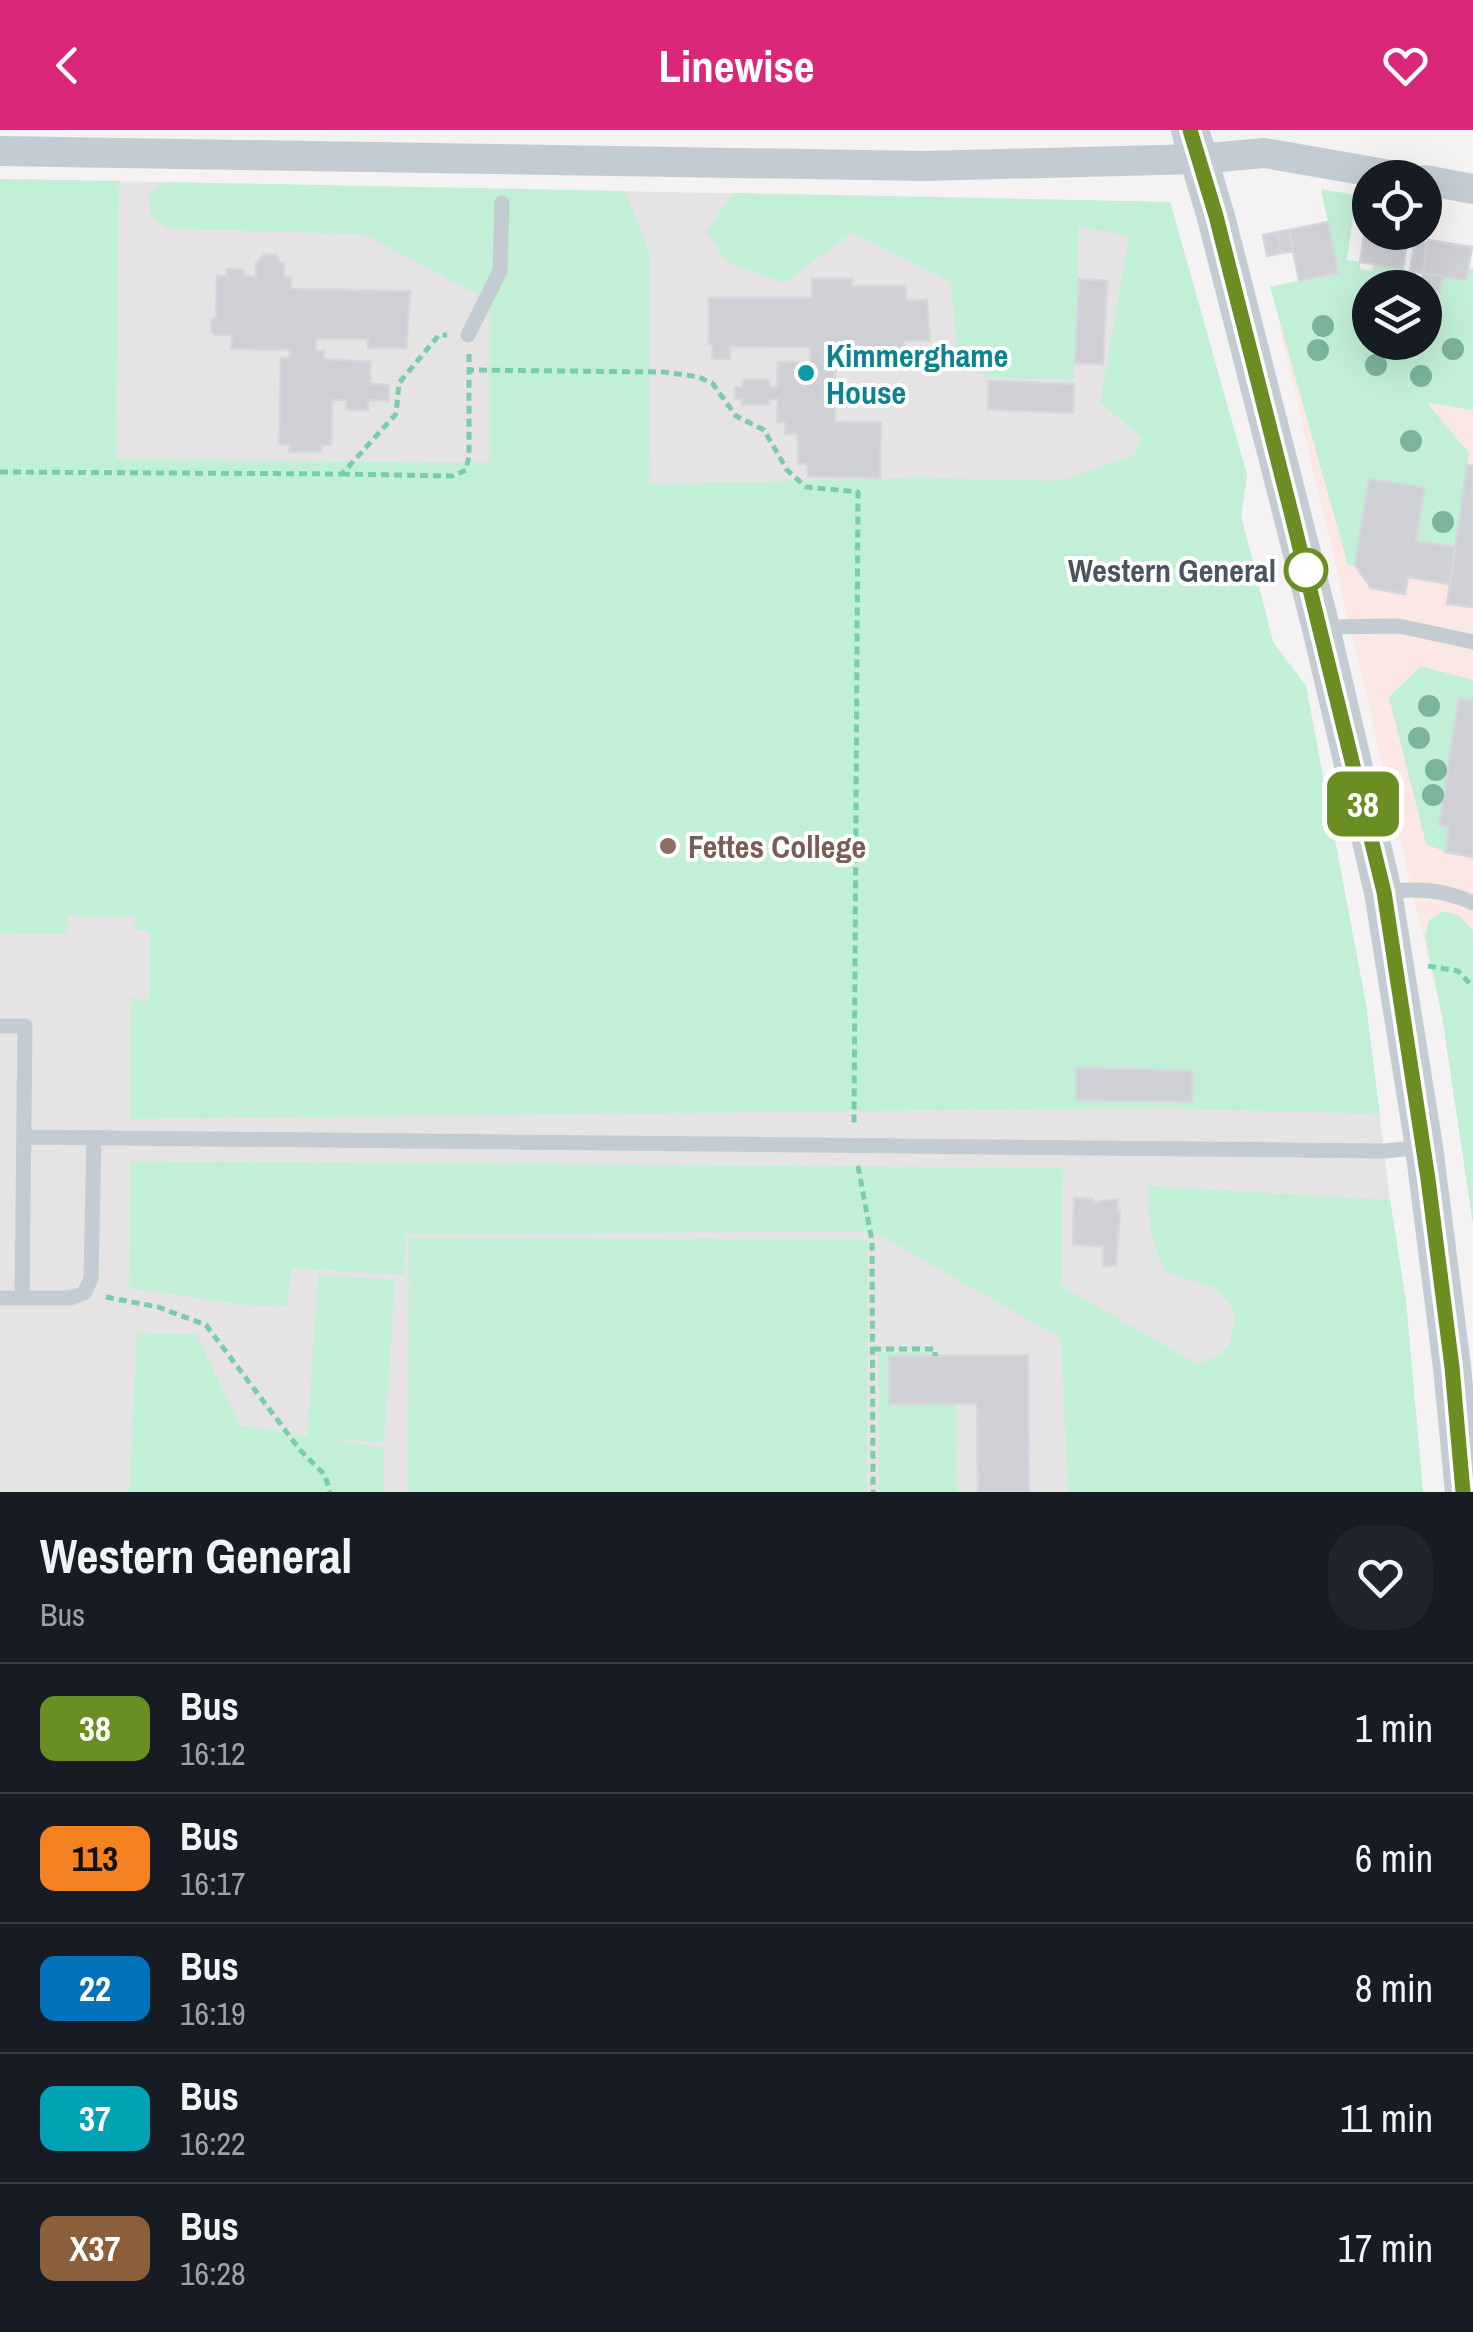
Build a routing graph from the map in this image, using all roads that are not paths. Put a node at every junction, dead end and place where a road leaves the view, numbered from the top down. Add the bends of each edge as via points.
1 (1194, 144) edge
2 (0, 151) edge
3 (1352, 168) edge
4 (1442, 183) edge
5 (1473, 189) edge
6 (502, 203) dead end
7 (468, 335) road end
8 (1321, 628) junction
9 (1473, 642) edge
10 (1384, 892) junction
11 (1473, 903) edge
12 (0, 1026) edge
13 (24, 1136) junction
14 (94, 1138) junction
15 (1424, 1147) junction
16 (0, 1298) edge
17 (22, 1298) junction
18 (1463, 1369) edge
19 (1464, 1492) edge

1 - 2 street via 924,166 111,147
1 - 3 street
1 - 8 street
4 - 5 street
6 - 7 lane via 500,271
8 - 9 lane via 1400,626
8 - 10 street
10 - 11 lane via 1420,889
10 - 15 street
12 - 13 lane via 26,1026
13 - 14 lane
13 - 17 lane
14 - 15 lane
14 - 17 lane via 91,1279 84,1293 70,1298
15 - 18 street
16 - 17 lane
18 - 19 street

